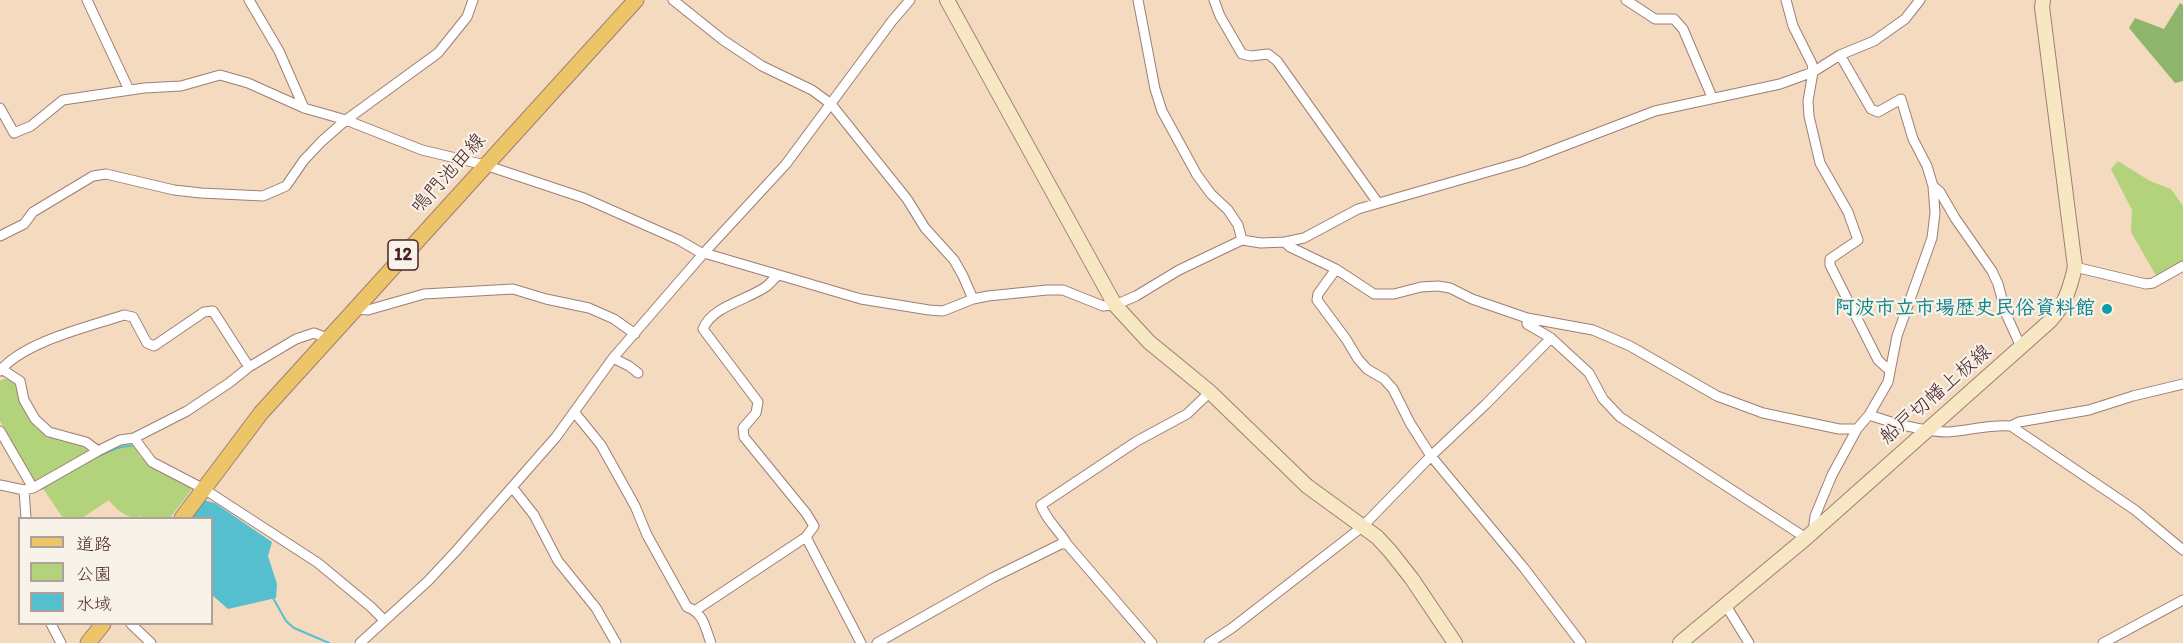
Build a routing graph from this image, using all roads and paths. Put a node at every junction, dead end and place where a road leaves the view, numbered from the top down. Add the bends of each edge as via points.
1 (87, 0) edge
2 (249, 0) edge
3 (473, 0) edge
4 (636, 0) edge
5 (673, 0) edge
6 (910, 0) edge
7 (947, 0) edge
8 (1138, 0) edge
9 (1214, 0) edge
10 (1626, 0) edge
11 (1786, 0) edge
12 (1920, 0) edge
13 (2043, 0) edge
14 (1840, 55) junction
15 (1813, 72) junction
16 (129, 90) junction
17 (1712, 98) junction
18 (831, 104) junction
19 (0, 108) edge
20 (304, 108) junction
21 (346, 120) junction
22 (485, 165) junction
23 (1934, 186) junction
24 (1378, 203) junction
25 (0, 236) edge
26 (1242, 240) junction
27 (1285, 242) junction
28 (704, 253) junction
29 (2183, 266) edge
30 (2075, 267) junction
31 (1336, 268) junction
32 (777, 276) junction
33 (973, 299) junction
34 (1115, 305) junction
35 (354, 309) junction
36 (1527, 318) junction
37 (635, 334) junction
38 (327, 338) junction
39 (1551, 338) junction
40 (2021, 347) junction
41 (613, 358) junction
42 (249, 367) junction
43 (0, 369) edge
44 (1890, 371) junction
45 (638, 373) dead end
46 (2183, 384) edge
47 (1210, 392) junction
48 (575, 413) junction
49 (1869, 415) junction
50 (2011, 426) junction
51 (1857, 429) junction
52 (1927, 429) junction
53 (0, 431) edge
54 (134, 438) junction
55 (98, 451) junction
56 (1431, 456) junction
57 (0, 485) edge
58 (512, 487) junction
59 (28, 489) junction
60 (204, 489) junction
61 (26, 517) edge
62 (183, 517) edge
63 (1362, 527) junction
64 (1809, 535) junction
65 (806, 537) junction
66 (1067, 544) junction
67 (2183, 550) edge
68 (2183, 600) edge
69 (1725, 604) junction
70 (696, 610) junction
71 (384, 621) junction
72 (52, 625) edge
73 (102, 625) edge
74 (132, 625) edge
75 (61, 643) edge
76 (88, 643) edge
77 (152, 643) edge
78 (360, 643) edge
79 (616, 643) edge
80 (711, 643) edge
81 (861, 643) edge
82 (877, 643) edge
83 (1152, 643) edge
84 (1209, 643) edge
85 (1455, 643) edge
86 (1581, 643) edge
87 (1680, 643) edge
88 (1749, 643) edge
89 (2103, 643) edge

1 - 16 street
2 - 20 street via 279,51
3 - 21 street via 467,17 438,53
4 - 22 main road, 鳴門池田線 / 12
5 - 18 street via 762,66 812,90
6 - 18 street
7 - 34 street
8 - 26 street via 1162,111 1197,175 1238,225
9 - 24 street via 1242,54 1268,54 1277,61
10 - 17 street via 1654,19 1674,19 1683,29
11 - 15 street
12 - 14 street via 1905,19 1874,40
13 - 30 street, 船戸切幡上板線
14 - 15 street
14 - 23 street via 1871,109 1878,112 1901,99
15 - 17 street via 1780,84
15 - 44 street via 1809,116 1821,163 1848,212 1858,240 1830,259 1830,265 1878,360
16 - 19 street via 63,100 31,126 14,133
16 - 20 street via 181,86 220,75 249,83
17 - 24 street via 1655,111 1522,162
18 - 28 street via 771,183
18 - 33 street via 954,260
20 - 21 street
21 - 22 street via 422,150
21 - 25 street via 304,160 286,186 270,194 174,190 106,174 93,176
22 - 28 street via 584,198
22 - 35 main road, 鳴門池田線 / 12
23 - 40 street via 1992,271
23 - 44 street via 1932,238 1897,336
24 - 27 street via 1358,209 1304,238
26 - 27 street
26 - 34 street
27 - 31 street
28 - 32 street
28 - 37 street
29 - 30 street via 2146,284
30 - 40 street, 船戸切幡上板線 via 2061,309
31 - 36 street via 1374,294 1438,286
31 - 56 street via 1317,300 1358,359 1393,389
32 - 33 street via 861,300 929,310 944,311
32 - 65 street via 706,322 703,329 758,402 756,413 743,428 744,437 814,525
33 - 34 street via 1063,290 1103,306
34 - 47 street via 1149,342
35 - 37 street via 368,310 424,294 513,288 589,308
35 - 38 main road, 鳴門池田線 / 12
36 - 39 street via 1527,324
36 - 51 street via 1593,330 1630,346 1717,396 1763,413 1839,429
37 - 41 street
38 - 42 street via 314,333 296,339
38 - 60 main road, 鳴門池田線 / 12 via 261,413
39 - 56 street
39 - 64 street via 1589,373 1603,399 1620,417
40 - 52 street, 船戸切幡上板線
41 - 45 street
41 - 48 street
42 - 43 street via 213,311 204,312 154,346 147,343 133,317 124,315 37,345
42 - 54 street via 186,411
43 - 55 street via 20,381 24,400 35,419 49,432 86,442
44 - 49 street
46 - 50 street
47 - 63 street via 1307,486
47 - 66 street via 1187,414 1137,441 1041,505
48 - 58 street
48 - 70 street via 601,445 687,607
49 - 51 street
49 - 52 street
50 - 52 street via 1943,432
50 - 67 street via 2135,510
51 - 64 street via 1832,474
52 - 64 street, 船戸切幡上板線
53 - 59 street
54 - 55 street
54 - 60 street via 152,462
55 - 59 street
56 - 63 street
56 - 86 street
57 - 59 street
58 - 71 street via 428,581
58 - 79 street via 534,514 558,561 596,608
59 - 61 street
60 - 62 main road, 鳴門池田線 / 12
60 - 71 street via 318,563
63 - 84 street
63 - 85 street via 1377,537 1401,564
64 - 69 street, 船戸切幡上板線
65 - 70 street
65 - 81 street
66 - 82 street via 992,578
66 - 83 street
68 - 89 street
69 - 87 street, 船戸切幡上板線
69 - 88 street
70 - 80 street via 706,624
71 - 78 street
72 - 75 street
73 - 76 main road
74 - 77 street

